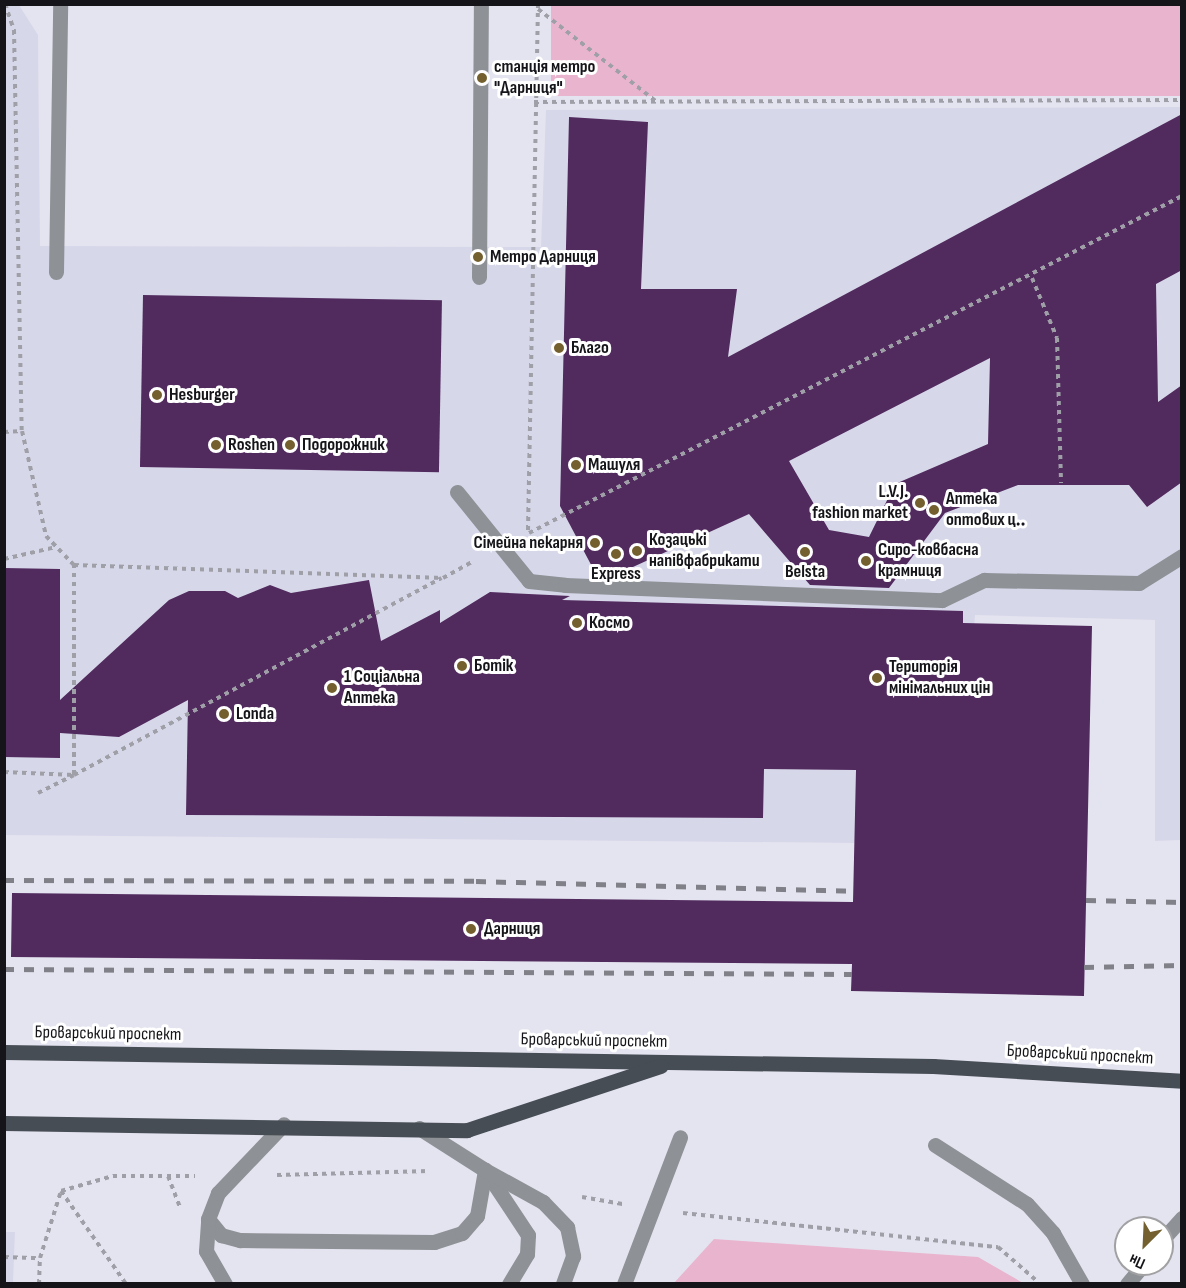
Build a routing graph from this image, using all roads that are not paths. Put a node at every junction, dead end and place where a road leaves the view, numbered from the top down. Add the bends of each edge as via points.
1 (60, 4) edge
2 (481, 4) edge
3 (56, 272) dead end
4 (479, 276) dead end
5 (457, 492) dead end
6 (1182, 556) edge
7 (4, 1052) edge
8 (672, 1062) junction
9 (1182, 1081) edge
10 (4, 1123) edge
11 (284, 1124) junction
12 (419, 1128) junction
13 (680, 1137) dead end
14 (935, 1145) dead end
15 (486, 1170) junction
16 (208, 1219) junction
17 (225, 1284) edge
18 (509, 1284) edge
19 (562, 1284) edge
20 (624, 1284) edge
21 (1082, 1284) edge

1 - 3 street
2 - 4 street
5 - 6 street via 529,581 942,600 984,580 1139,583
7 - 8 main road, Броварський проспект
8 - 9 main road, Броварський проспект via 933,1066
8 - 12 main road via 467,1130
10 - 11 main road
11 - 12 main road
11 - 16 street via 218,1193
12 - 15 street
13 - 20 street
14 - 21 street via 1027,1204 1053,1233
15 - 16 street via 477,1216 462,1233 434,1242 240,1240 221,1235
15 - 18 street via 528,1235 527,1254
15 - 19 street via 543,1202 567,1227 573,1256
16 - 17 street via 206,1251

